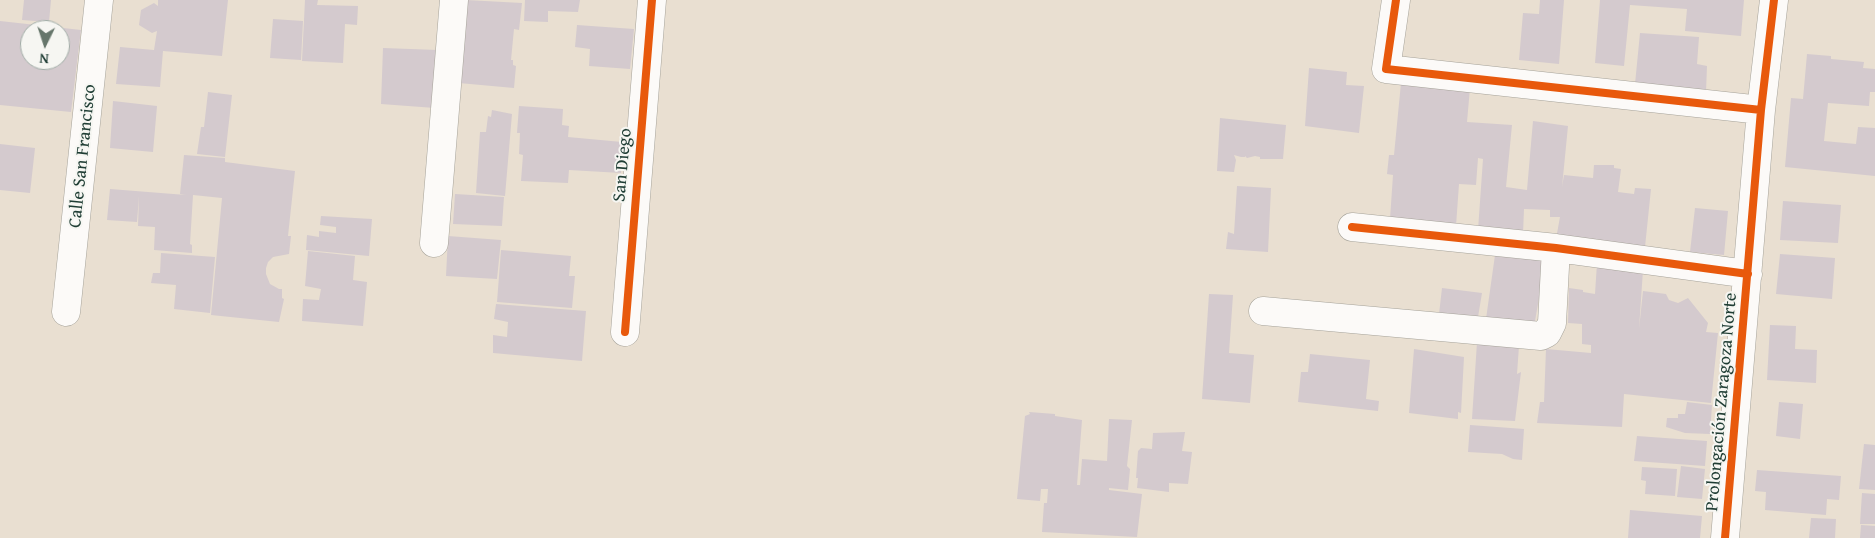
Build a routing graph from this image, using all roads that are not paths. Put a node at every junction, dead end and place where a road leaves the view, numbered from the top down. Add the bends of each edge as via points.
1 (99, 0) edge
2 (454, 0) edge
3 (652, 0) edge
4 (1396, 0) edge
5 (1774, 0) edge
6 (1761, 110) junction
7 (1352, 227) dead end
8 (434, 243) dead end
9 (1556, 248) junction
10 (1748, 274) junction
11 (1263, 311) dead end
12 (66, 312) dead end
13 (625, 332) dead end
14 (1725, 538) edge

1 - 12 street, Calle San Francisco
2 - 8 street
3 - 13 street, San Diego
4 - 6 street via 1386,69
5 - 6 street, Prolongación Zaragoza Norte
6 - 10 street, Prolongación Zaragoza Norte
7 - 9 street
9 - 10 street
9 - 11 street via 1552,323 1547,333 1541,336
10 - 14 street, Prolongación Zaragoza Norte

